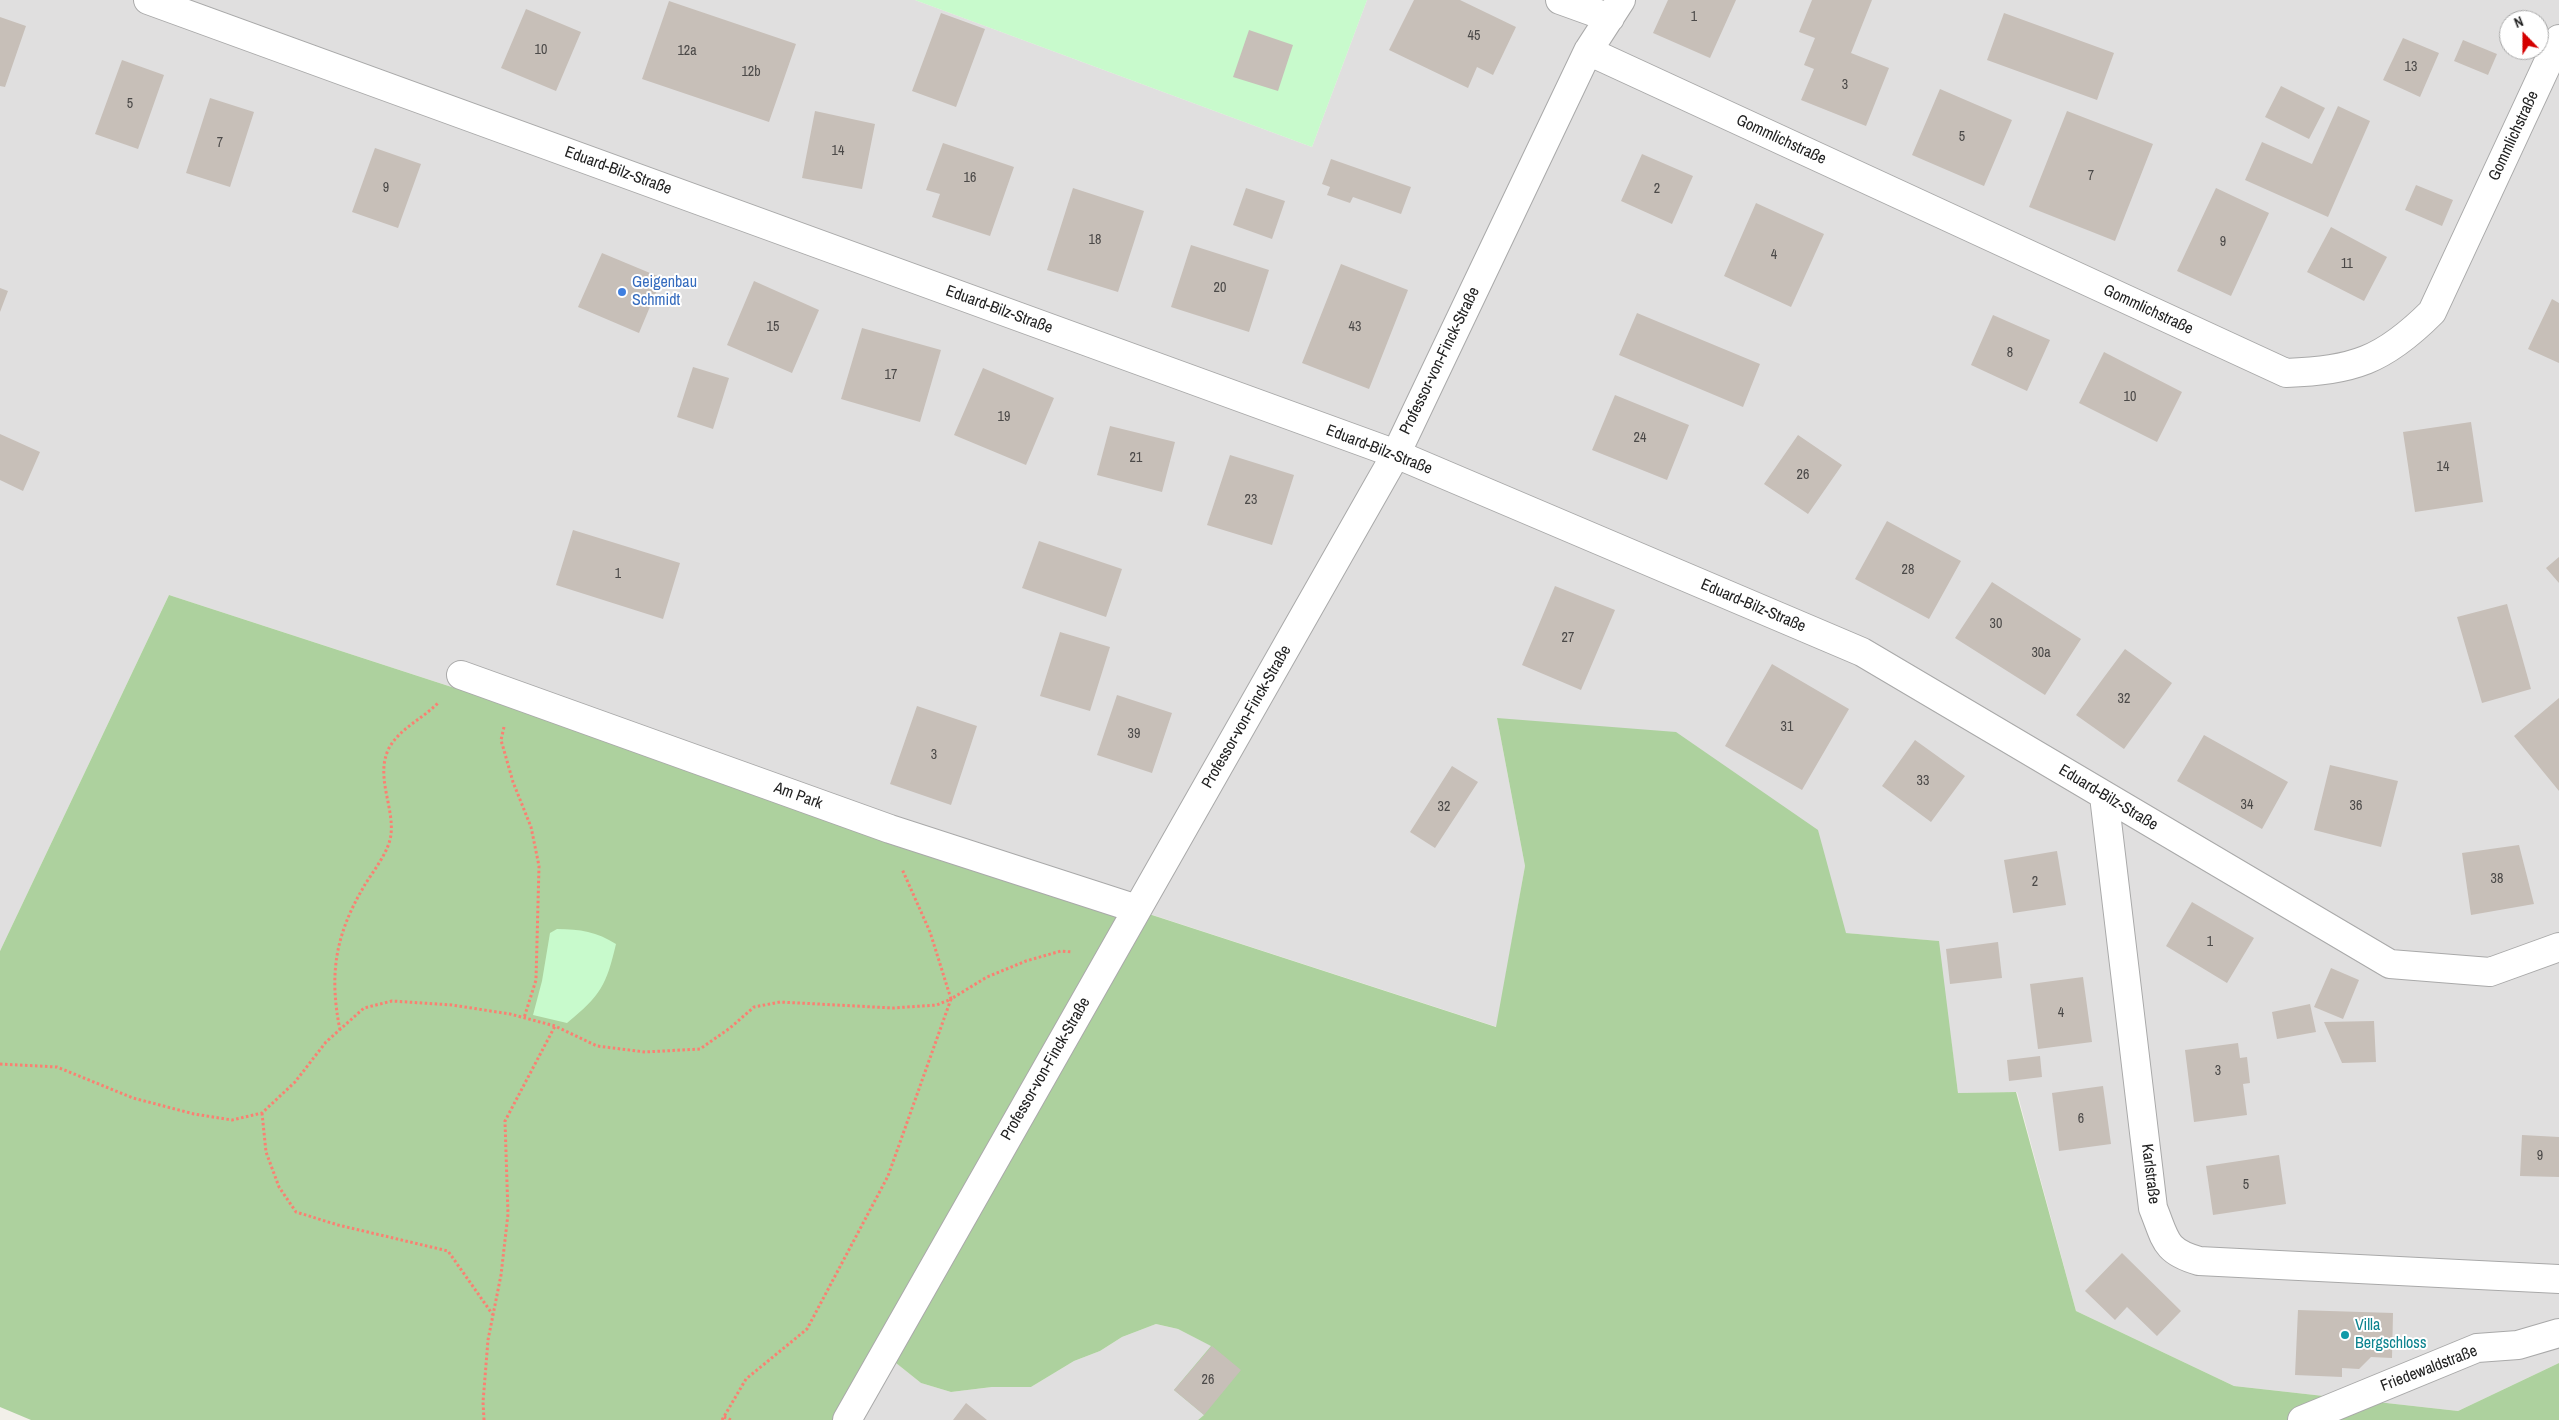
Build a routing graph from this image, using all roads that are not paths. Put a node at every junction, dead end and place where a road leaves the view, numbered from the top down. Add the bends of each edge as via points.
1 (148, 0) edge
2 (1560, 0) edge
3 (1616, 9) edge
4 (2559, 39) edge
5 (1588, 51) junction
6 (1396, 454) junction
7 (461, 675) road end
8 (2104, 796) junction
9 (1137, 909) junction
10 (2559, 947) edge
11 (2559, 1279) edge
12 (2559, 1333) edge
13 (846, 1420) edge
14 (2302, 1420) edge

1 - 6 street, Eduard-Bilz-Straße
2 - 3 street
3 - 5 street, Professor-von-Finck-Straße
4 - 5 street, Gommlichstraße via 2432,312 2406,338 2370,360 2329,371 2286,373
5 - 6 street, Professor-von-Finck-Straße
6 - 8 street, Eduard-Bilz-Straße via 1862,652
6 - 9 street, Professor-von-Finck-Straße
7 - 9 street, Am Park via 890,829
8 - 10 street, Eduard-Bilz-Straße via 2390,964 2490,972
8 - 11 street, Karlstraße via 2153,1208 2169,1246 2180,1256 2199,1261
9 - 13 street, Professor-von-Finck-Straße
12 - 14 street, Friedewaldstraße via 2518,1345 2477,1348

